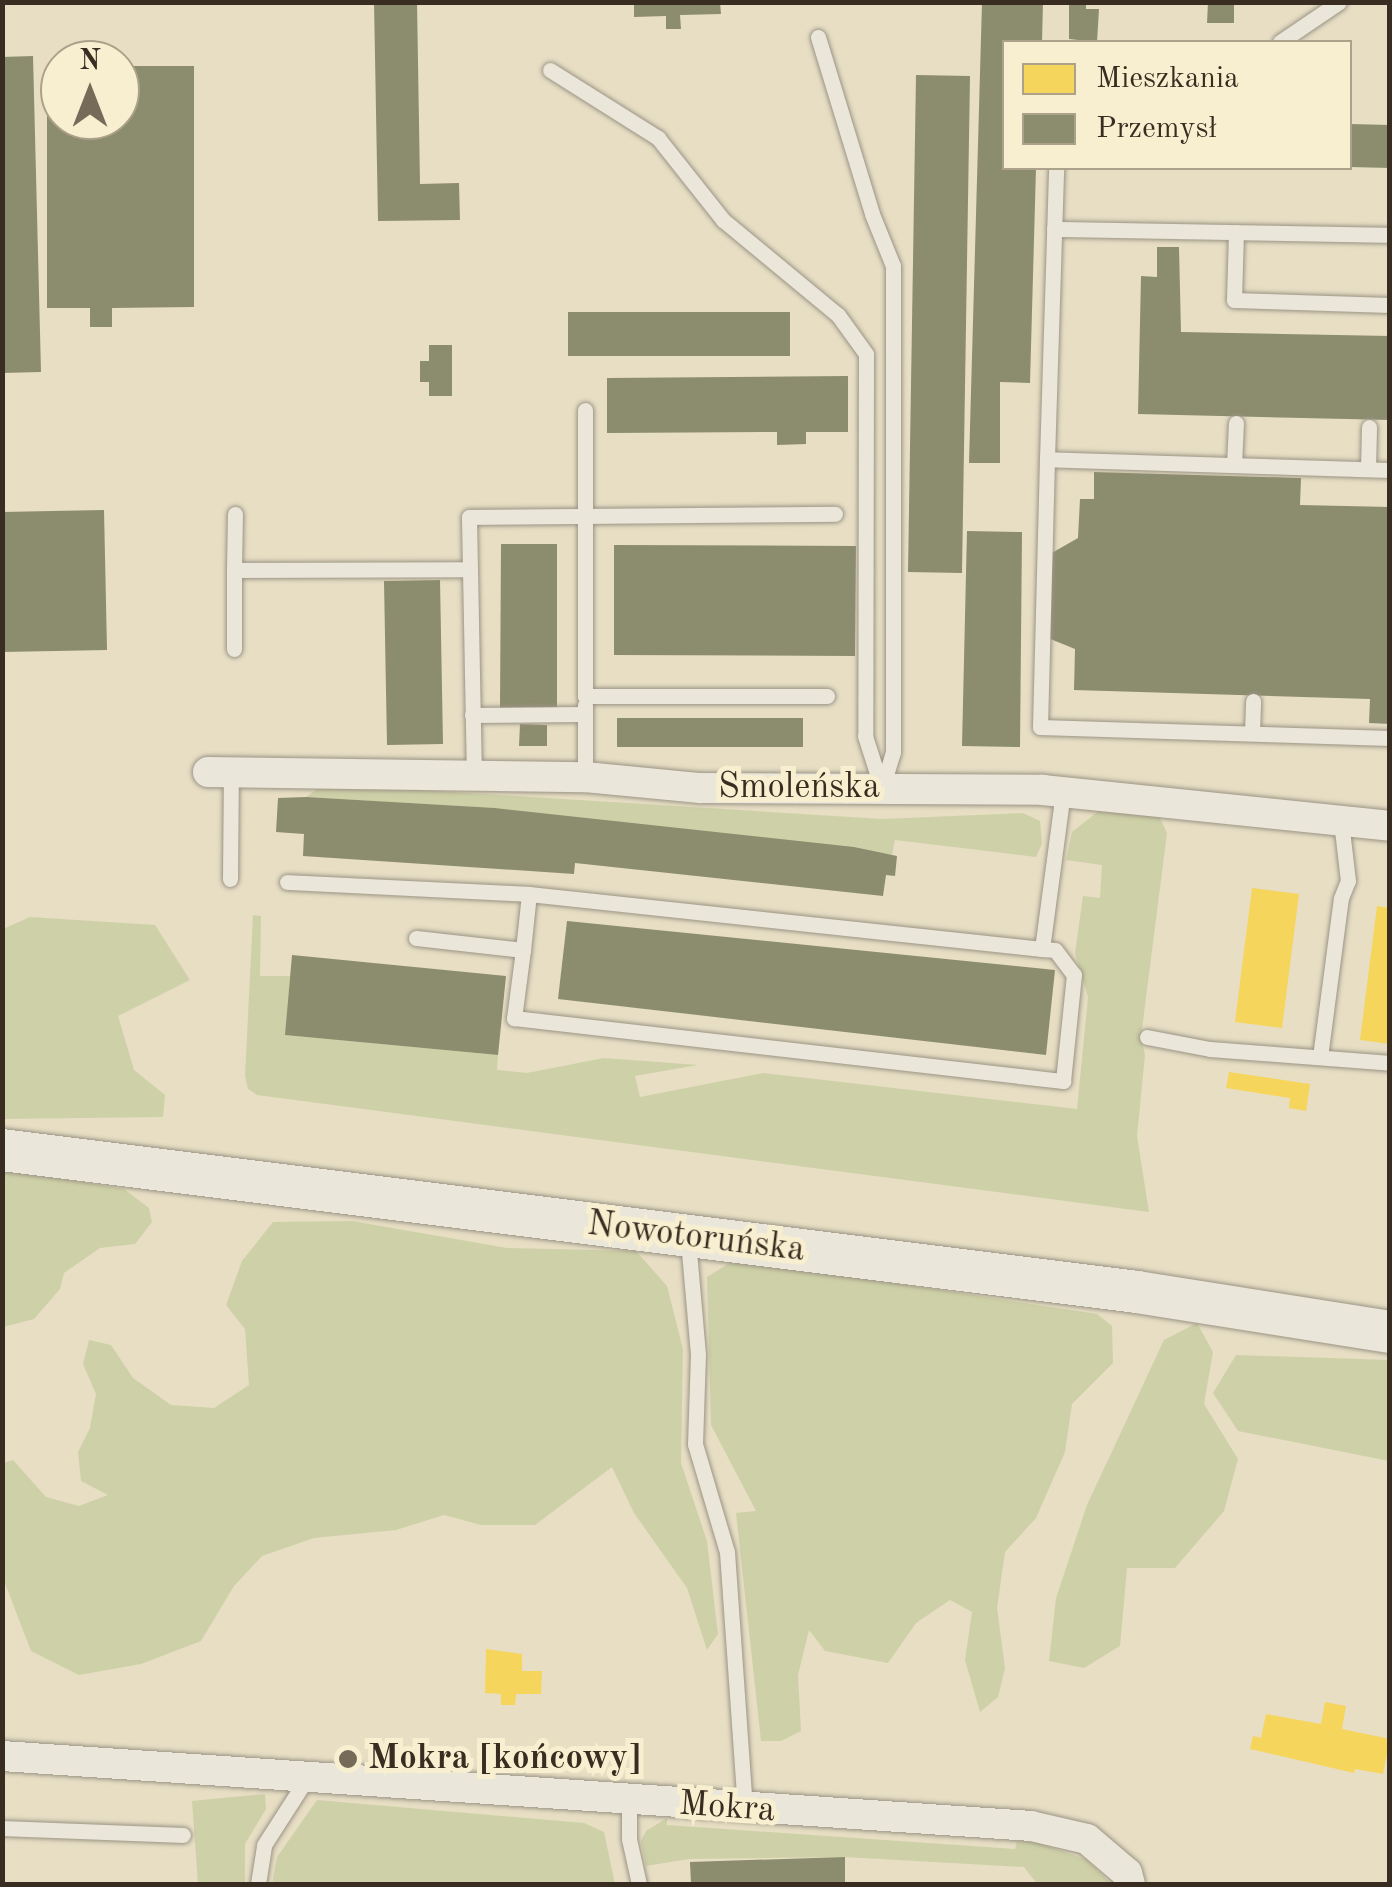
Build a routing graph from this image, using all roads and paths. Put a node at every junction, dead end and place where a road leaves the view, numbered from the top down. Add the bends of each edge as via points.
1 (1339, 2) edge
2 (818, 36) dead end
3 (1283, 40) edge
4 (550, 70) dead end
5 (1056, 170) edge
6 (1054, 229) junction
7 (1236, 232) junction
8 (1390, 235) edge
9 (1390, 304) edge
10 (586, 410) dead end
11 (1236, 422) dead end
12 (1369, 427) dead end
13 (1047, 459) junction
14 (1234, 465) junction
15 (1368, 470) junction
16 (1390, 470) edge
17 (234, 514) dead end
18 (835, 514) dead end
19 (585, 516) junction
20 (470, 568) junction
21 (234, 570) junction
22 (234, 649) dead end
23 (585, 696) junction
24 (827, 696) dead end
25 (1253, 701) dead end
26 (585, 714) junction
27 (472, 716) junction
28 (1252, 734) junction
29 (1390, 738) edge
30 (220, 772) joint
31 (584, 777) junction
32 (474, 778) junction
33 (882, 789) junction
34 (1062, 792) junction
35 (1341, 821) junction
36 (1390, 826) edge
37 (230, 879) dead end
38 (287, 882) dead end
39 (529, 894) junction
40 (416, 938) dead end
41 (1042, 949) junction
42 (523, 950) junction
43 (1146, 1036) dead end
44 (1320, 1056) junction
45 (1390, 1063) edge
46 (2, 1150) edge
47 (689, 1238) junction
48 (1390, 1332) edge
49 (2, 1756) edge
50 (307, 1778) junction
51 (629, 1801) junction
52 (745, 1810) junction
53 (2, 1828) edge
54 (184, 1836) dead end
55 (258, 1884) edge
56 (639, 1884) edge
57 (1130, 1884) edge

1 - 3 lane
2 - 33 lane via 894,266 893,752
4 - 33 lane via 658,138 723,220 838,315 866,354 865,736
5 - 6 lane
6 - 7 lane
6 - 13 lane
7 - 8 lane
7 - 9 lane via 1234,300
10 - 19 lane
11 - 14 lane
12 - 15 lane
13 - 14 lane
13 - 28 lane via 1040,727
14 - 15 lane
15 - 16 lane
17 - 21 lane
18 - 19 lane
19 - 20 lane via 468,517
19 - 23 lane
20 - 21 lane
20 - 27 lane
21 - 22 lane
23 - 24 lane
23 - 26 lane
25 - 28 lane
26 - 27 lane
26 - 31 lane
27 - 32 lane
28 - 29 lane
30 - 32 street, Smoleńska
30 - 37 lane
31 - 32 street, Smoleńska
31 - 33 street, Smoleńska via 700,788
33 - 34 street, Smoleńska
34 - 35 street, Smoleńska
34 - 41 lane
35 - 36 street, Smoleńska
35 - 44 lane via 1348,881
38 - 39 lane
39 - 41 lane
39 - 42 lane
40 - 42 lane
41 - 42 lane via 1055,950 1074,974 1063,1082 514,1018
43 - 44 lane via 1210,1049
44 - 45 lane
46 - 47 main road, Nowotoruńska
47 - 48 main road, Nowotoruńska via 1136,1292
47 - 52 lane via 698,1354 695,1444 727,1552
49 - 50 street, Mokra
50 - 51 street, Mokra
50 - 55 lane via 264,1845
51 - 52 street, Mokra
51 - 56 lane
52 - 57 street, Mokra via 1058,1830 1106,1852
53 - 54 lane

